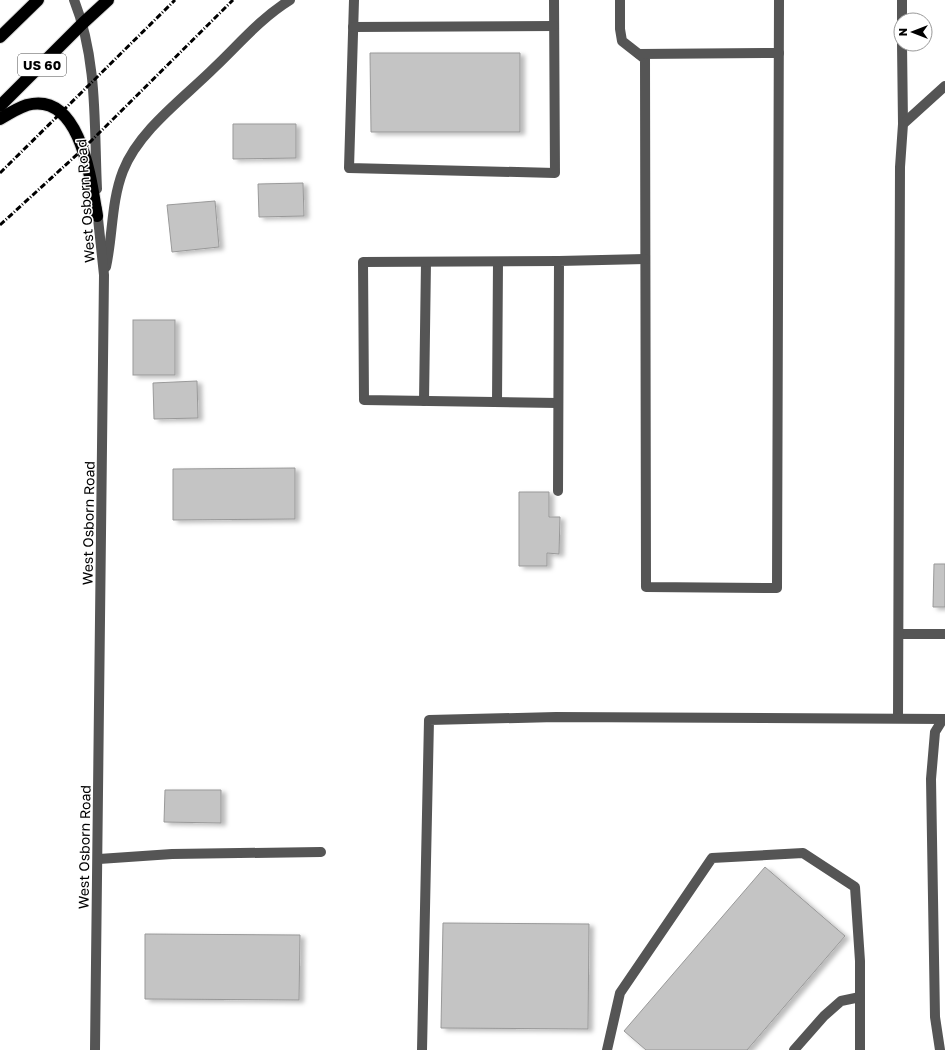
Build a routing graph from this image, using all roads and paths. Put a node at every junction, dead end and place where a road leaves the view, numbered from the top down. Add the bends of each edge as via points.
1 (38, 0) edge
2 (74, 0) edge
3 (108, 0) edge
4 (290, 0) edge
5 (354, 0) edge
6 (554, 0) edge
7 (620, 0) edge
8 (779, 0) edge
9 (902, 0) edge
10 (902, 12) edge
11 (83, 23) junction
12 (554, 26) junction
13 (353, 27) junction
14 (0, 37) edge
15 (902, 52) edge
16 (779, 53) junction
17 (639, 54) junction
18 (945, 86) edge
19 (0, 106) edge
20 (0, 119) edge
21 (903, 124) junction
22 (97, 216) junction
23 (645, 260) junction
24 (559, 261) junction
25 (426, 262) junction
26 (498, 262) junction
27 (104, 274) junction
28 (424, 401) junction
29 (497, 402) junction
30 (558, 403) junction
31 (558, 491) dead end
32 (899, 634) junction
33 (945, 634) edge
34 (898, 718) junction
35 (944, 719) edge
36 (321, 852) dead end
37 (99, 859) junction
38 (860, 997) junction
39 (95, 1050) edge
40 (422, 1050) edge
41 (607, 1050) edge
42 (794, 1050) edge
43 (860, 1050) edge
44 (940, 1050) edge

1 - 14 highway
2 - 11 street, West Osborn Road
3 - 11 highway, US 60
4 - 27 street via 260,22 136,147 122,172 115,196 111,245
5 - 13 street
6 - 12 street
7 - 17 street via 622,42
8 - 16 street
9 - 10 street
11 - 19 highway, US 60
11 - 22 street, West Osborn Road via 93,80
12 - 13 street
12 - 13 street via 555,173 349,168
15 - 21 street
16 - 17 street
16 - 23 street via 777,588 646,587
17 - 23 street via 645,59
18 - 21 street
20 - 22 highway via 32,104 50,106 62,111 83,149
21 - 32 street via 900,167
22 - 27 street, West Osborn Road
23 - 24 street
24 - 26 street
24 - 30 street
25 - 26 street
25 - 28 street
25 - 28 street via 363,262 364,400
26 - 29 street
27 - 37 street, West Osborn Road
28 - 29 street
29 - 30 street
30 - 31 street
32 - 33 street
32 - 34 street
34 - 35 street
34 - 40 street via 556,717 429,720
35 - 44 street via 935,732 931,779 935,1017
36 - 37 street via 172,854
37 - 39 street, West Osborn Road
38 - 41 street via 855,887 803,853 712,858 620,993
38 - 42 street via 841,1001
38 - 43 street

